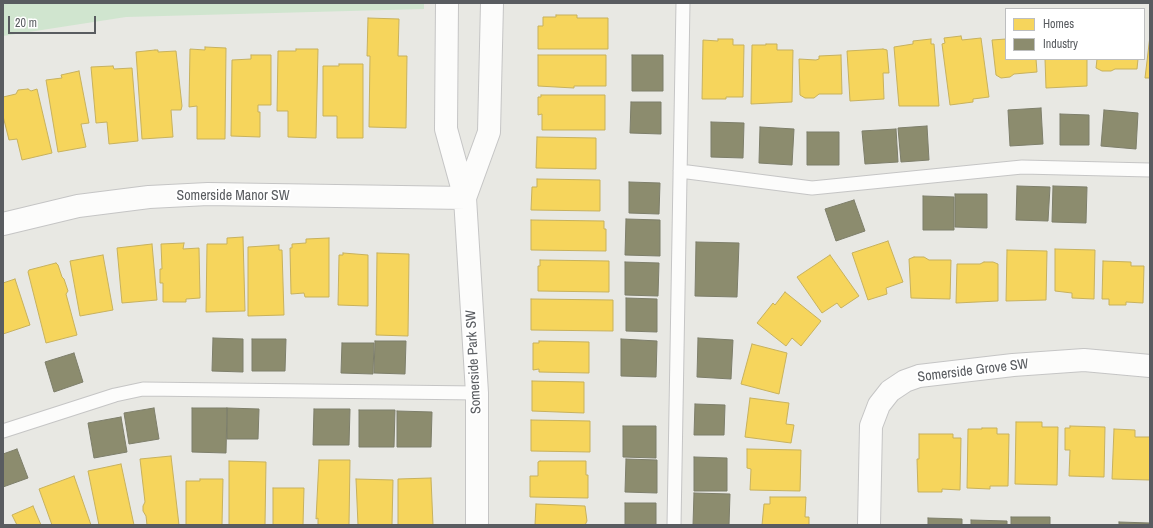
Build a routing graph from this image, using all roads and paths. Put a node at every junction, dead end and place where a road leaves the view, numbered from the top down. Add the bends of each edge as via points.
1 (447, 3) edge
2 (492, 3) edge
3 (683, 3) edge
4 (1150, 170) edge
5 (680, 171) junction
6 (465, 198) junction
7 (3, 224) edge
8 (1150, 366) edge
9 (477, 393) junction
10 (3, 431) edge
11 (477, 525) edge
12 (674, 525) edge
13 (869, 525) edge

1 - 6 street, Somerside Park SW via 446,129
2 - 6 street, Somerside Park SW via 489,132
3 - 5 lane
4 - 5 lane via 1022,167 812,188
5 - 12 lane
6 - 7 street, Somerside Manor SW via 208,194 149,197 78,206
6 - 9 street, Somerside Park SW
8 - 13 street, Somerside Grove SW via 1084,360 918,376 905,381 890,391 879,405 871,426
9 - 10 lane via 143,389 115,395
9 - 11 street, Somerside Park SW

